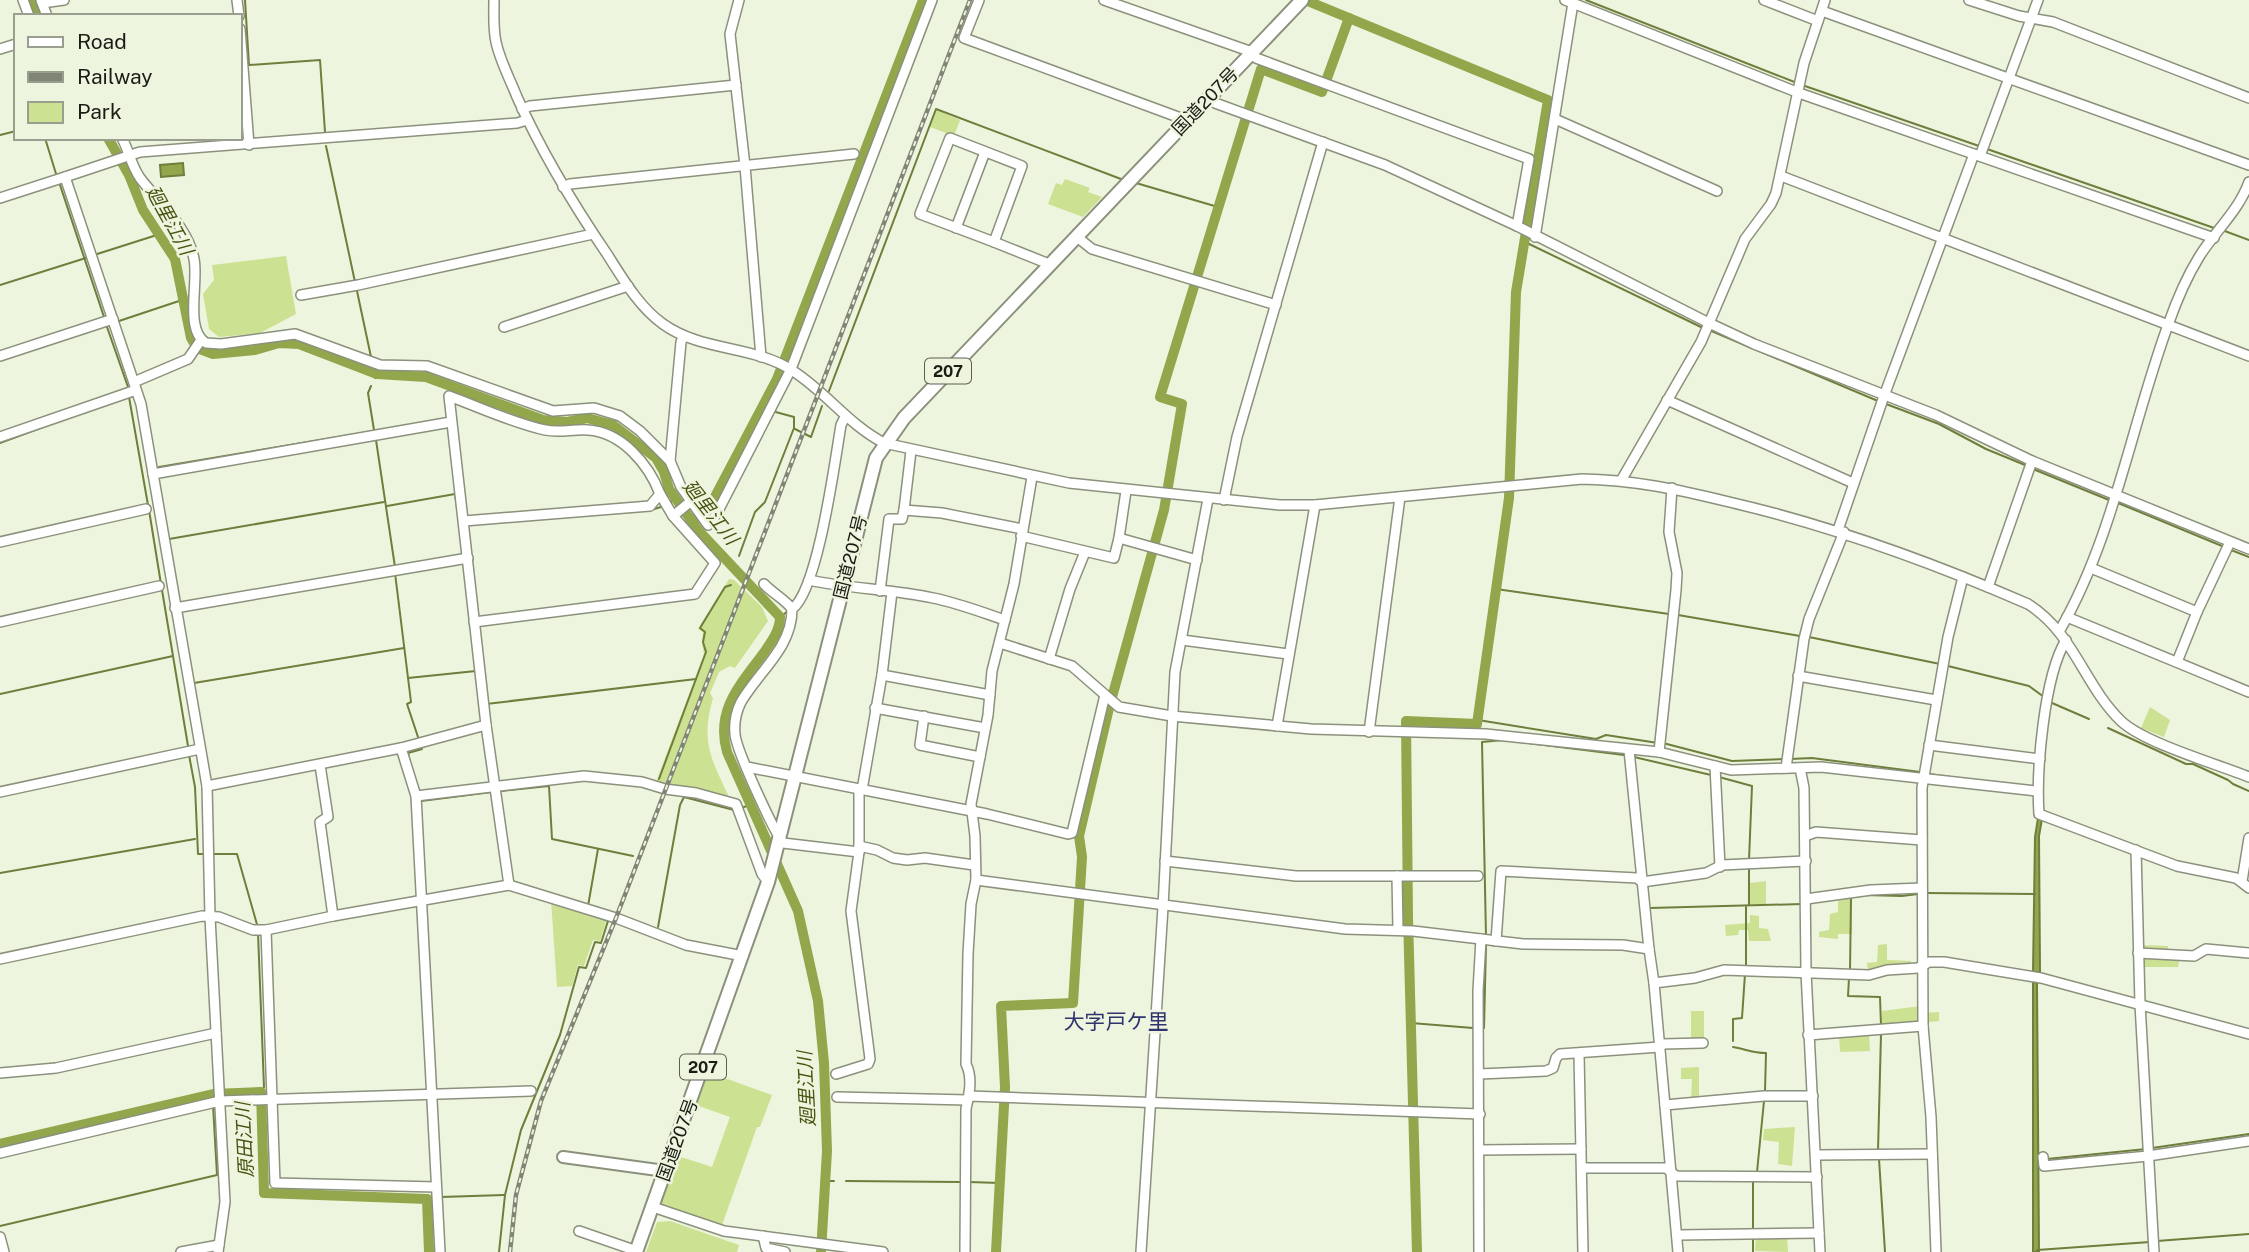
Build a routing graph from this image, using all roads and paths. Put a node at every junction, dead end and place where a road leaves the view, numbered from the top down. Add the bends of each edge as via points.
1 (64, 0) edge
2 (494, 0) edge
3 (739, 0) edge
4 (932, 0) edge
5 (979, 0) edge
6 (1104, 0) edge
7 (1764, 0) edge
8 (1825, 0) edge
9 (1969, 0) edge
10 (2038, 0) edge
11 (42, 1) edge
12 (1569, 2) edge
13 (1299, 3) edge
14 (1822, 10) junction
15 (2031, 19) junction
16 (1818, 21) junction
17 (1252, 52) junction
18 (242, 55) edge
19 (2008, 79) junction
20 (736, 85) junction
21 (1800, 87) junction
22 (1208, 97) junction
23 (2249, 98) edge
24 (522, 109) junction
25 (1555, 119) junction
26 (527, 120) junction
27 (1186, 120) junction
28 (123, 140) edge
29 (1323, 142) junction
30 (249, 145) junction
31 (1981, 151) junction
32 (985, 152) junction
33 (854, 153) dead end
34 (128, 155) junction
35 (2249, 165) edge
36 (745, 166) junction
37 (1781, 176) junction
38 (61, 179) junction
39 (2249, 182) edge
40 (563, 187) junction
41 (1717, 191) dead end
42 (0, 198) edge
43 (1517, 226) junction
44 (956, 228) junction
45 (2218, 233) junction
46 (593, 234) junction
47 (1077, 236) junction
48 (1535, 237) junction
49 (1943, 238) junction
50 (994, 242) junction
51 (1049, 264) junction
52 (628, 286) junction
53 (302, 295) dead end
54 (1276, 305) junction
55 (110, 322) junction
56 (2168, 325) junction
57 (504, 327) dead end
58 (1707, 328) junction
59 (683, 337) junction
60 (201, 340) junction
61 (0, 356) edge
62 (2249, 356) edge
63 (761, 357) junction
64 (791, 369) junction
65 (132, 390) junction
66 (1667, 400) junction
67 (1882, 401) junction
68 (845, 417) junction
69 (451, 422) junction
70 (0, 437) edge
71 (884, 443) junction
72 (911, 451) junction
73 (670, 461) junction
74 (2030, 466) junction
75 (153, 474) junction
76 (1032, 477) junction
77 (1622, 480) junction
78 (1853, 482) junction
79 (1672, 488) junction
80 (1126, 491) junction
81 (660, 494) junction
82 (1400, 497) junction
83 (1208, 499) junction
84 (1224, 500) junction
85 (2113, 500) junction
86 (690, 502) junction
87 (1315, 505) junction
88 (146, 509) dead end
89 (904, 510) junction
90 (673, 516) junction
91 (464, 524) junction
92 (1841, 531) junction
93 (1021, 532) junction
94 (1119, 538) junction
95 (0, 542) edge
96 (2228, 546) junction
97 (2249, 550) edge
98 (1085, 552) junction
99 (468, 558) junction
100 (1197, 560) junction
101 (2091, 568) junction
102 (1964, 577) junction
103 (809, 580) junction
104 (764, 584) dead end
105 (159, 586) dead end
106 (843, 587) junction
107 (1988, 587) junction
108 (880, 591) junction
109 (892, 593) junction
110 (791, 607) junction
111 (175, 608) junction
112 (2197, 612) junction
113 (2067, 617) junction
114 (1005, 620) junction
115 (0, 622) edge
116 (474, 622) junction
117 (2060, 630) junction
118 (1182, 640) junction
119 (2066, 640) junction
120 (1000, 643) junction
121 (1288, 654) junction
122 (1049, 659) junction
123 (2177, 662) junction
124 (881, 675) junction
125 (1798, 676) junction
126 (2249, 692) edge
127 (990, 695) junction
128 (1109, 699) junction
129 (1936, 700) junction
130 (875, 708) junction
131 (924, 716) junction
132 (1172, 716) junction
133 (486, 725) junction
134 (1277, 726) junction
135 (985, 727) junction
136 (1369, 732) junction
137 (1929, 745) junction
138 (1659, 746) junction
139 (401, 748) junction
140 (1629, 750) junction
141 (191, 751) junction
142 (980, 757) junction
143 (2040, 759) junction
144 (1787, 762) junction
145 (320, 765) junction
146 (1716, 766) junction
147 (747, 767) junction
148 (1800, 768) junction
149 (1923, 774) junction
150 (794, 777) junction
151 (2249, 777) edge
152 (206, 786) junction
153 (496, 790) junction
154 (861, 790) junction
155 (2037, 791) junction
156 (0, 792) edge
157 (418, 796) junction
158 (971, 813) junction
159 (1805, 836) junction
160 (779, 838) junction
161 (2249, 838) edge
162 (1922, 840) junction
163 (859, 849) junction
164 (2136, 850) junction
165 (1165, 861) junction
166 (1806, 861) junction
167 (974, 865) junction
168 (1720, 866) junction
169 (1404, 876) junction
170 (1478, 876) dead end
171 (976, 880) junction
172 (1642, 881) junction
173 (768, 882) junction
174 (2245, 884) edge
175 (509, 885) junction
176 (1922, 888) junction
177 (1806, 899) junction
178 (422, 900) junction
179 (1163, 907) junction
180 (333, 916) junction
181 (211, 917) junction
182 (260, 930) junction
183 (1400, 930) junction
184 (1481, 939) junction
185 (1496, 941) junction
186 (1649, 949) junction
187 (2138, 953) junction
188 (2249, 953) edge
189 (743, 956) junction
190 (0, 959) edge
191 (1922, 965) junction
192 (1805, 972) junction
193 (1654, 983) junction
194 (2140, 1004) junction
195 (1923, 1026) junction
196 (216, 1033) junction
197 (2249, 1034) edge
198 (1808, 1035) junction
199 (1703, 1043) dead end
200 (1660, 1047) junction
201 (1579, 1054) junction
202 (0, 1073) edge
203 (836, 1074) dead end
204 (1479, 1074) junction
205 (531, 1091) dead end
206 (434, 1094) junction
207 (1813, 1096) junction
208 (836, 1097) dead end
209 (969, 1098) junction
210 (272, 1099) junction
211 (215, 1102) junction
212 (1151, 1102) junction
213 (1665, 1105) junction
214 (1480, 1114) junction
215 (2249, 1141) edge
216 (1581, 1149) junction
217 (1479, 1150) junction
218 (2148, 1151) junction
219 (0, 1153) edge
220 (1931, 1154) junction
221 (1816, 1156) junction
222 (563, 1157) dead end
223 (2043, 1160) dead end
224 (1582, 1168) junction
225 (665, 1171) junction
226 (1672, 1172) junction
227 (1817, 1177) junction
228 (437, 1194) junction
229 (653, 1207) junction
230 (579, 1231) dead end
231 (1819, 1233) junction
232 (1678, 1235) junction
233 (763, 1236) junction
234 (0, 1237) edge
235 (219, 1248) edge
236 (4, 1252) edge
237 (181, 1252) edge
238 (440, 1252) edge
239 (636, 1252) edge
240 (785, 1252) edge
241 (883, 1252) edge
242 (965, 1252) edge
243 (1141, 1252) edge
244 (1479, 1252) edge
245 (1583, 1252) edge
246 (1678, 1252) edge
247 (1820, 1252) edge
248 (1936, 1252) edge
249 (2154, 1252) edge

1 - 11 street
2 - 24 street via 496,42
3 - 20 street via 730,34
4 - 64 street
5 - 27 street via 964,38
6 - 17 street
7 - 16 street
8 - 14 street
9 - 15 street
10 - 15 street
12 - 21 street
12 - 25 street
13 - 17 highway, 国道207号 / 207
14 - 16 street
14 - 19 street
15 - 19 street
15 - 23 street via 2053,22
16 - 21 street
17 - 22 highway, 国道207号 / 207
17 - 43 street via 1256,58 1529,159
18 - 30 street
19 - 31 street
19 - 35 street
20 - 24 street
20 - 36 street
21 - 31 street
21 - 37 street
22 - 27 highway, 国道207号 / 207
22 - 29 street
24 - 26 street
25 - 41 street
25 - 48 street
26 - 30 street
26 - 40 street
27 - 47 highway, 国道207号 / 207
28 - 34 street
29 - 43 street via 1385,165
29 - 54 street
30 - 34 street
31 - 45 street
31 - 49 street
32 - 44 street
32 - 44 street via 950,138 920,214
32 - 50 street via 1022,166
33 - 36 street
34 - 38 street
34 - 60 street via 190,245 196,273 194,320
36 - 40 street
36 - 63 street
37 - 49 street
37 - 58 street via 1770,204 1745,239
38 - 42 street
38 - 55 street via 92,256
39 - 45 street
40 - 46 street
43 - 48 street
44 - 50 street
45 - 56 street via 2199,256
46 - 52 street
46 - 53 street
47 - 51 highway, 国道207号 / 207
47 - 54 street via 1092,249
48 - 58 street
49 - 56 street
49 - 67 street
50 - 51 street
51 - 71 highway, 国道207号 / 207
52 - 57 street
52 - 59 street via 662,324
54 - 84 street
55 - 61 street
55 - 65 street
56 - 62 street
56 - 85 street
58 - 66 street
58 - 67 street
59 - 63 street
59 - 73 street
60 - 65 street via 188,359
60 - 73 street via 221,344 295,334 391,367 427,366 553,411 594,408 620,416
63 - 64 street
64 - 68 street
64 - 86 street via 708,525
65 - 70 street
65 - 75 street
66 - 77 street
66 - 78 street
67 - 74 street via 1936,415
67 - 78 street
68 - 71 street
68 - 103 street
69 - 75 street
69 - 81 street via 449,396 544,430 604,433 643,462
69 - 91 street
71 - 72 street
71 - 106 highway, 国道207号 / 207 via 876,458
72 - 76 street
72 - 89 street
73 - 86 street
74 - 85 street
74 - 107 street
75 - 111 street
76 - 80 street
76 - 93 street
77 - 79 street
77 - 82 street via 1582,479
78 - 92 street
79 - 92 street
79 - 138 street via 1670,532 1676,590
80 - 83 street
80 - 94 street
81 - 90 street
81 - 91 street via 650,506
82 - 87 street
82 - 136 street
83 - 84 street
83 - 100 street
84 - 87 street
85 - 96 street
85 - 101 street
86 - 90 street
87 - 121 street
88 - 95 street
89 - 93 street via 942,513
89 - 108 street via 902,519 889,519
90 - 116 street via 715,563 695,594
91 - 99 street
92 - 102 street
92 - 125 street via 1810,619
93 - 98 street
93 - 114 street
94 - 98 street via 1114,558
94 - 100 street
96 - 97 street
96 - 112 street
98 - 122 street
99 - 111 street
99 - 116 street
100 - 118 street
101 - 112 street
101 - 113 street
102 - 107 street
102 - 129 street
103 - 106 street
103 - 110 street via 799,604
104 - 110 street
105 - 115 street
106 - 108 street
106 - 150 highway, 国道207号 / 207
107 - 117 street via 2028,604
108 - 109 street
109 - 114 street via 951,602
109 - 124 street
110 - 147 street via 786,641 736,716 735,738
111 - 141 street
112 - 123 street
113 - 117 street
113 - 123 street
114 - 120 street
116 - 133 street
117 - 119 street
118 - 121 street
118 - 132 street
119 - 143 street via 2054,668
119 - 151 street via 2107,705 2128,726
120 - 122 street
120 - 127 street
121 - 134 street
122 - 128 street via 1079,671
123 - 126 street
124 - 127 street
124 - 130 street
125 - 129 street
125 - 144 street
127 - 135 street
128 - 132 street via 1119,707
128 - 158 street via 1072,833
129 - 137 street
130 - 131 street
130 - 154 street
131 - 135 street
131 - 142 street via 920,745
132 - 134 street
132 - 165 street
133 - 139 street
133 - 153 street
134 - 136 street
135 - 142 street
136 - 140 street via 1486,734
137 - 143 street
137 - 149 street
138 - 140 street
138 - 146 street
139 - 145 street
139 - 157 street
140 - 172 street
141 - 152 street
141 - 156 street
142 - 158 street
143 - 155 street
144 - 146 street via 1744,771
144 - 148 street
145 - 152 street
145 - 180 street via 328,817 320,822
146 - 168 street
147 - 150 street
147 - 160 street
148 - 149 street
148 - 159 street
149 - 155 street
149 - 162 street
150 - 154 street
150 - 160 highway, 国道207号 / 207
152 - 181 street
153 - 157 street
153 - 173 street via 590,776 642,782 736,804
153 - 175 street
154 - 158 street
154 - 163 street
155 - 164 street via 2039,814
157 - 178 street
158 - 167 street
159 - 162 street via 1816,832
159 - 166 street
160 - 163 street via 787,844
160 - 173 highway, 国道207号 / 207
161 - 174 street
162 - 176 street
163 - 167 street via 907,860
163 - 203 street via 850,911 870,1059 869,1064
164 - 174 street
164 - 187 street
165 - 169 street via 1296,876
165 - 179 street
166 - 168 street
166 - 177 street
167 - 171 street
168 - 172 street via 1706,873
169 - 170 street
169 - 183 street
171 - 179 street
171 - 209 street via 968,954
172 - 185 street via 1501,871
172 - 186 street
173 - 189 highway, 国道207号 / 207
175 - 178 street
175 - 189 street via 686,945
176 - 177 street
176 - 191 street
177 - 192 street
178 - 180 street
178 - 206 street
179 - 183 street via 1345,929
179 - 212 street
180 - 182 street
181 - 182 street
181 - 190 street
181 - 196 street
182 - 210 street
183 - 184 street
184 - 185 street
184 - 204 street
185 - 186 street
186 - 193 street
187 - 188 street via 2194,956 2206,949
187 - 194 street
189 - 225 highway, 国道207号 / 207
191 - 192 street via 1869,975
191 - 194 street via 1944,962 2037,978
191 - 195 street
192 - 193 street via 1724,970
192 - 198 street
193 - 200 street
194 - 197 street
194 - 218 street
195 - 198 street
195 - 220 street
196 - 202 street via 56,1068
196 - 211 street via 219,1085
198 - 207 street
199 - 200 street
200 - 201 street
200 - 213 street
201 - 204 street via 1560,1054 1546,1071
201 - 216 street
204 - 214 street
205 - 206 street
206 - 210 street
206 - 228 street
207 - 213 street
207 - 221 street
208 - 209 street
209 - 212 street
209 - 242 street
210 - 211 street
210 - 228 street via 275,1183
211 - 219 street
211 - 235 street via 225,1202
212 - 214 street
212 - 243 street
213 - 226 street
214 - 217 street
215 - 218 street
216 - 217 street
216 - 224 street
217 - 244 street
218 - 223 street via 2044,1166
218 - 249 street
220 - 221 street
220 - 248 street
221 - 227 street
222 - 225 main road
224 - 226 street via 1666,1168
224 - 245 street
225 - 229 highway, 国道207号 / 207
226 - 227 street via 1676,1176
226 - 232 street
227 - 231 street
228 - 238 street
229 - 233 street via 724,1231
229 - 239 highway, 国道207号 / 207
230 - 239 street
231 - 232 street
231 - 247 street
232 - 246 street
233 - 240 street via 766,1248
233 - 241 street
234 - 236 street
235 - 237 street

